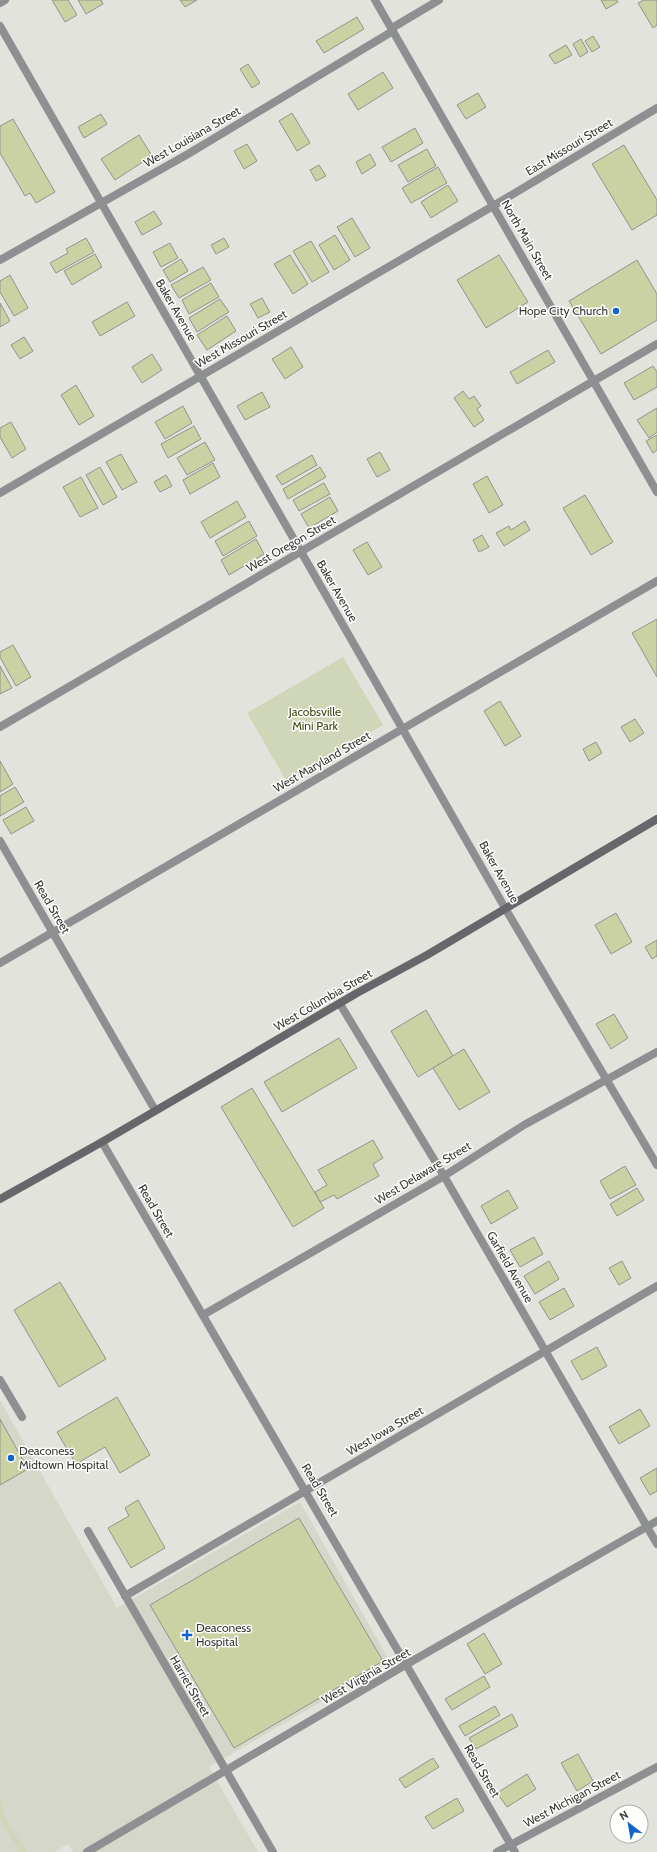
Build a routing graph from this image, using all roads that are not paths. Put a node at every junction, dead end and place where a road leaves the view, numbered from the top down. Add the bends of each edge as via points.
1 (5, 0) edge
2 (375, 0) edge
3 (439, 0) edge
4 (0, 3) edge
5 (0, 26) edge
6 (392, 30) junction
7 (657, 108) edge
8 (102, 203) junction
9 (493, 206) junction
10 (0, 260) edge
11 (657, 344) edge
12 (200, 377) junction
13 (594, 382) junction
14 (657, 492) edge
15 (0, 493) edge
16 (301, 552) junction
17 (657, 581) edge
18 (0, 727) edge
19 (402, 729) junction
20 (657, 819) edge
21 (0, 841) edge
22 (505, 908) junction
23 (52, 932) junction
24 (0, 963) edge
25 (340, 1004) junction
26 (657, 1052) edge
27 (608, 1080) junction
28 (155, 1110) junction
29 (102, 1142) junction
30 (657, 1165) edge
31 (444, 1176) junction
32 (0, 1199) edge
33 (657, 1286) edge
34 (202, 1316) junction
35 (545, 1351) junction
36 (0, 1380) edge
37 (22, 1417) dead end
38 (305, 1490) junction
39 (657, 1521) edge
40 (647, 1527) junction
41 (88, 1531) dead end
42 (657, 1544) edge
43 (125, 1596) junction
44 (407, 1664) junction
45 (657, 1767) edge
46 (226, 1771) junction
47 (513, 1848) edge
48 (87, 1852) edge
49 (273, 1852) edge
50 (497, 1852) edge

1 - 4 street
2 - 6 street, North Main Street
3 - 6 street, West Louisiana Street
5 - 8 street, Baker Avenue
6 - 8 street, West Louisiana Street
6 - 9 street, North Main Street
7 - 9 street, East Missouri Street
8 - 10 street, West Louisiana Street
8 - 12 street, Baker Avenue
9 - 12 street, West Missouri Street
9 - 13 street, North Main Street
11 - 13 street, West Oregon Street
12 - 15 street, West Missouri Street
12 - 16 street, Baker Avenue
13 - 14 street, North Main Street
13 - 16 street, West Oregon Street
16 - 18 street, West Oregon Street
16 - 19 street, Baker Avenue
17 - 19 street, West Maryland Street
19 - 22 street, Baker Avenue
19 - 23 street, West Maryland Street
20 - 22 main road, West Columbia Street
21 - 23 street, Read Street
22 - 25 main road, West Columbia Street
22 - 27 street, Baker Avenue
23 - 24 street, West Maryland Street
23 - 28 street, Read Street
25 - 28 main road, West Columbia Street
25 - 31 street, Garfield Avenue
26 - 27 street, West Delaware Street
27 - 30 street, Baker Avenue
27 - 31 street, West Delaware Street via 524,1125
28 - 29 main road, West Columbia Street
29 - 32 main road, West Columbia Street
29 - 34 street, Read Street
31 - 34 street, West Delaware Street
31 - 35 street, Garfield Avenue
33 - 35 street, West Iowa Street
34 - 38 street, Read Street
35 - 38 street, West Iowa Street
35 - 40 street, Garfield Avenue
36 - 37 street
38 - 43 street, West Iowa Street
38 - 44 street, Read Street
39 - 40 street, West Virginia Street
40 - 42 street, Garfield Avenue
40 - 44 street, West Virginia Street
41 - 43 street, Harriet Street
43 - 46 street, Harriet Street
44 - 46 street, West Virginia Street
44 - 47 street, Read Street
45 - 47 street, West Michigan Street
46 - 48 street, West Virginia Street
46 - 49 street, Harriet Street
47 - 50 street, West Michigan Street

